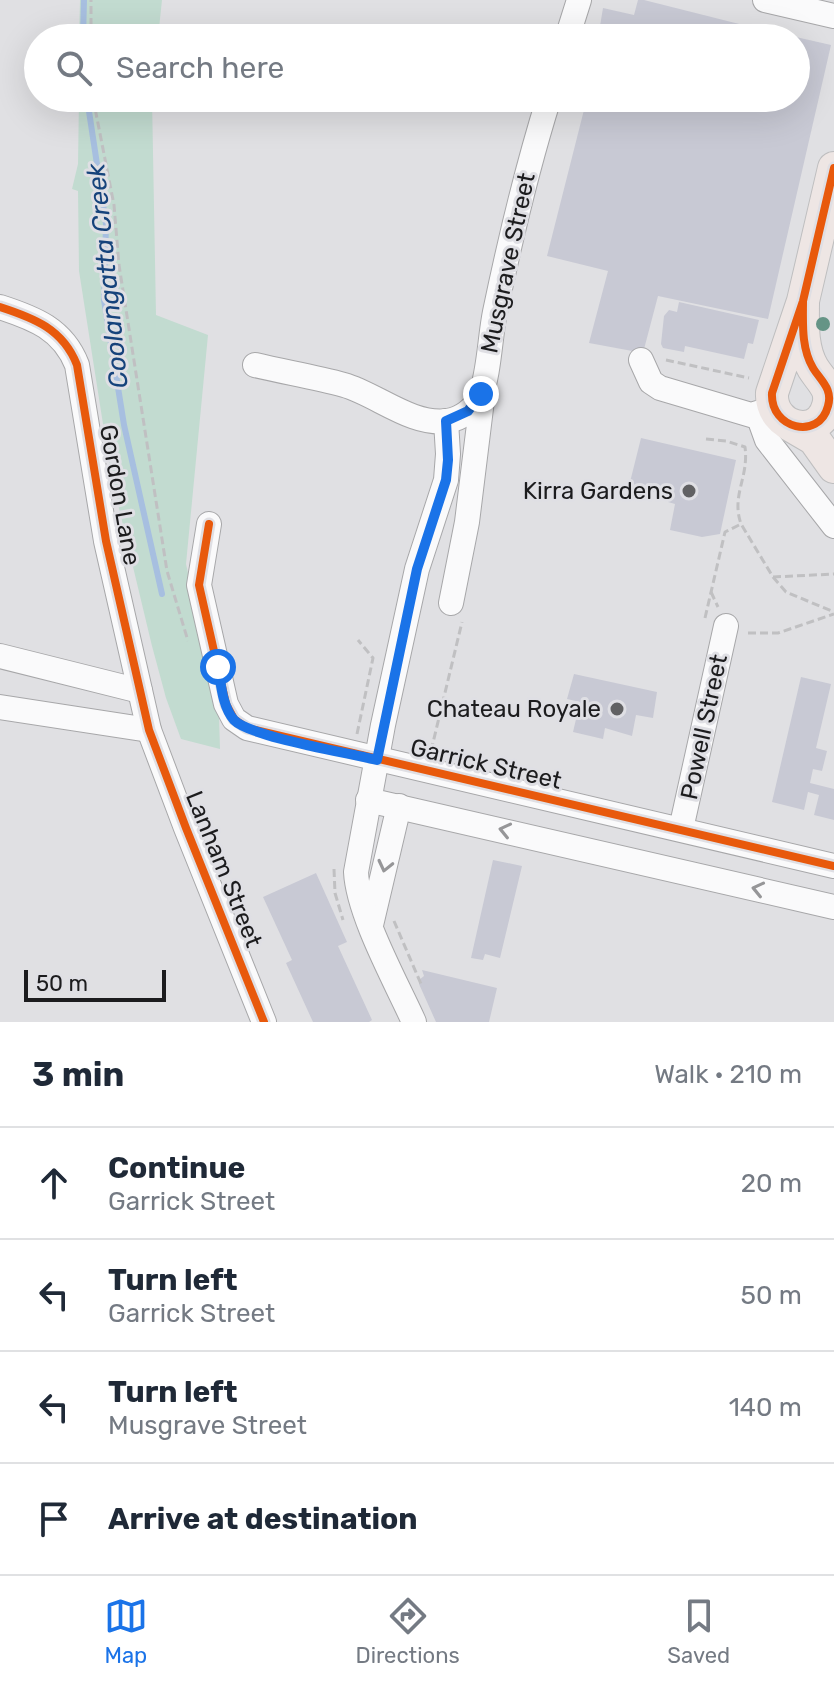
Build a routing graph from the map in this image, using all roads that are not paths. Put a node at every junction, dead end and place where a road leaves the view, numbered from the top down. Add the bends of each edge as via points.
1 (579, 0) edge
2 (765, 0) edge
3 (834, 16) edge
4 (571, 24) edge
5 (544, 112) edge
6 (834, 168) edge
7 (803, 301) junction
8 (0, 307) edge
9 (641, 360) road end
10 (255, 365) dead end
11 (483, 388) junction
12 (829, 400) edge
13 (772, 411) junction
14 (734, 412) junction
15 (446, 421) junction
16 (834, 467) edge
17 (209, 524) dead end
18 (834, 526) edge
19 (457, 611) road end
20 (726, 626) road end
21 (0, 656) edge
22 (140, 691) junction
23 (0, 707) edge
24 (149, 730) junction
25 (377, 760) junction
26 (368, 800) junction
27 (399, 806) junction
28 (681, 829) junction
29 (834, 866) edge
30 (834, 907) edge
31 (381, 920) junction
32 (264, 1022) edge
33 (414, 1022) edge

1 - 4 street
2 - 3 street
5 - 11 street, Musgrave Street via 497,300
6 - 7 main road
7 - 12 main road via 806,349
7 - 13 main road
8 - 22 street, Gordon Lane via 50,328 77,365 106,541
9 - 14 street via 657,387
10 - 15 street via 345,385 388,406
11 - 15 street via 468,411
11 - 19 street, Musgrave Street
12 - 13 main road via 824,415 802,427
12 - 13 main road via 807,370 798,369 785,374
13 - 14 street
13 - 14 street via 748,436
13 - 16 main road via 814,439
13 - 18 street
15 - 25 street via 446,480 417,569
17 - 25 street, Garrick Street via 199,585 230,713 240,725 262,733
20 - 28 street, Powell Street
21 - 22 street
22 - 24 street, Gordon Lane
23 - 24 street
24 - 32 street, Lanham Street
25 - 26 street
25 - 28 street, Garrick Street
26 - 27 street
26 - 31 street via 356,872 361,900
30 -> 27 street
27 -> 31 street
28 - 29 street, Garrick Street
31 - 33 street

